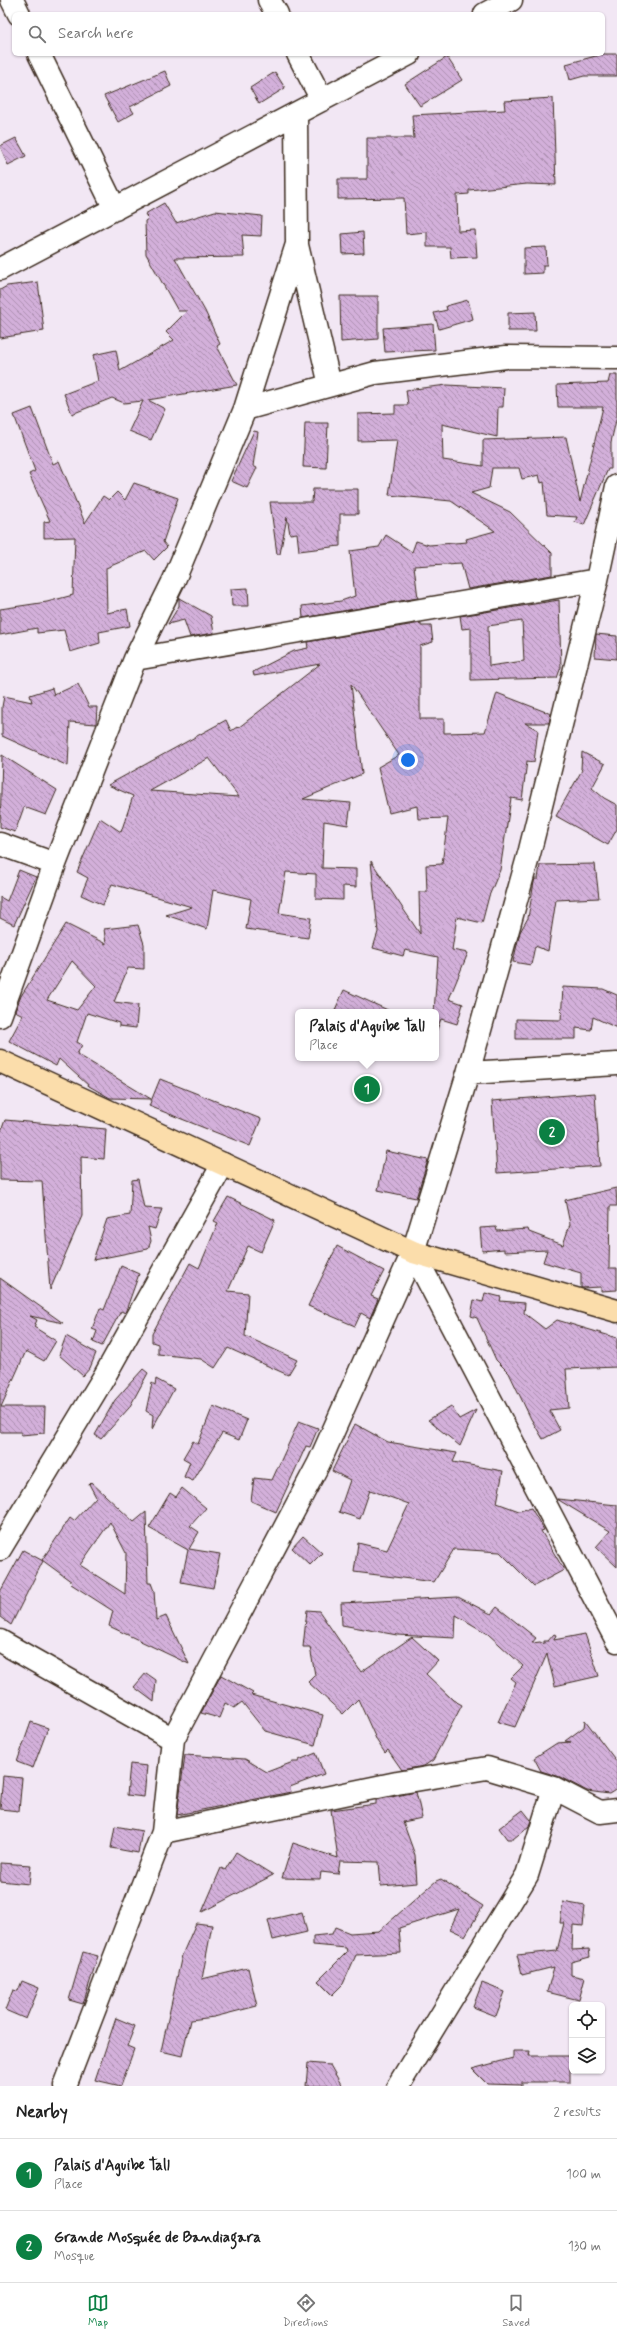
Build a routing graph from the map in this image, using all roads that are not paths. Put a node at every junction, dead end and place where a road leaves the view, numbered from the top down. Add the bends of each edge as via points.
1 (12, 0) edge
2 (269, 0) edge
3 (18, 12) edge
4 (276, 12) edge
5 (40, 56) edge
6 (299, 56) edge
7 (405, 56) edge
8 (322, 100) junction
9 (296, 114) junction
10 (115, 209) junction
11 (297, 244) junction
12 (0, 270) edge
13 (617, 358) edge
14 (330, 386) junction
15 (245, 408) junction
16 (617, 486) edge
17 (597, 580) junction
18 (135, 660) junction
19 (0, 844) edge
20 (55, 864) junction
21 (0, 1016) edge
22 (0, 1061) edge
23 (617, 1064) edge
24 (468, 1073) junction
25 (223, 1164) junction
26 (413, 1252) junction
27 (617, 1311) edge
28 (0, 1549) edge
29 (0, 1641) edge
30 (617, 1641) edge
31 (173, 1739) junction
32 (554, 1788) junction
33 (617, 1810) edge
34 (163, 1832) junction
35 (65, 2086) edge
36 (398, 2086) edge

1 - 3 street
2 - 4 street
5 - 10 street
6 - 8 street
7 - 8 street
8 - 9 street
9 - 10 street
9 - 11 street
10 - 12 street
11 - 14 street
11 - 15 street
13 - 14 street via 506,357 375,373
14 - 15 street
15 - 18 street via 174,580
16 - 17 street
17 - 18 street
17 - 24 street via 530,850
18 - 20 street
19 - 20 street
20 - 21 street
22 - 25 main road
23 - 24 street
24 - 26 street
25 - 26 main road
25 - 28 street via 104,1377
26 - 27 main road
26 - 30 street
26 - 31 street via 319,1463
29 - 31 street
31 - 34 street
32 - 33 street via 600,1812
32 - 34 street via 487,1768 397,1783
32 - 36 street via 527,1875
34 - 35 street

